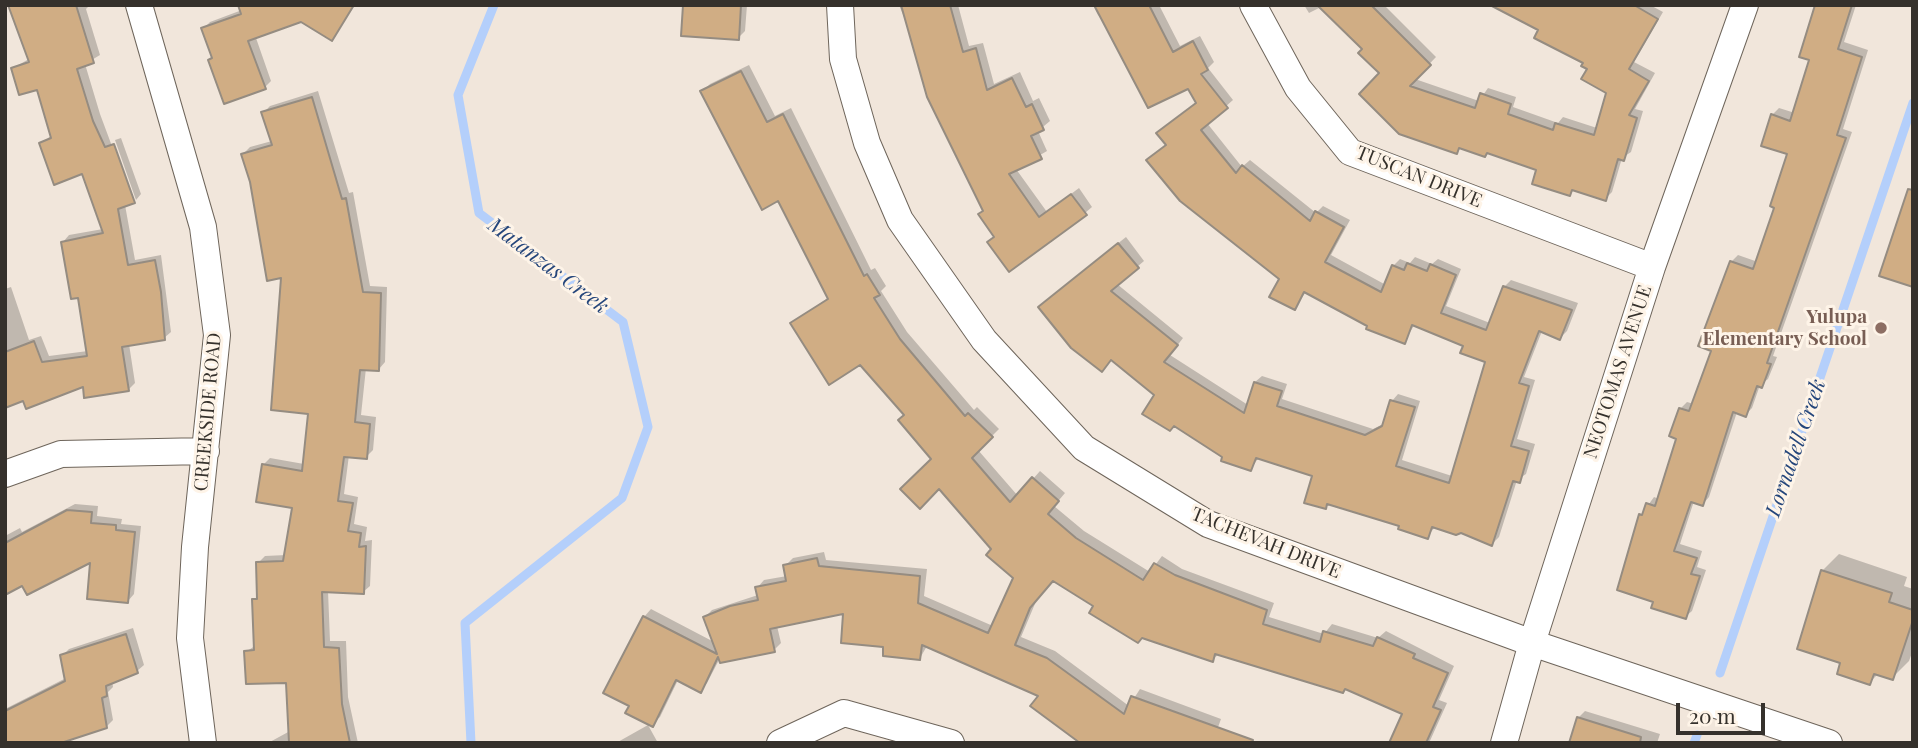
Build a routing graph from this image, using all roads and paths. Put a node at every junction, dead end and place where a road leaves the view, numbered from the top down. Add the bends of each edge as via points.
1 (139, 5) edge
2 (840, 5) edge
3 (1253, 5) edge
4 (1745, 5) edge
5 (1652, 267) junction
6 (206, 451) junction
7 (5, 474) edge
8 (1532, 643) junction
9 (203, 743) edge
10 (780, 743) edge
11 (951, 743) edge
12 (1504, 743) edge
13 (1829, 743) edge

1 - 6 street, CREEKSIDE ROAD via 203,228 218,335
2 - 8 street, TACHEVAH DRIVE via 843,59 867,143 900,220 984,340 1084,448 1208,524
3 - 5 street, TUSCAN DRIVE via 1298,88 1350,152
4 - 5 street, NEOTOMAS AVENUE
5 - 8 street, NEOTOMAS AVENUE
6 - 7 street via 61,454
6 - 9 street, CREEKSIDE ROAD via 190,638
8 - 12 street, NEOTOMAS AVENUE
8 - 13 street, TACHEVAH DRIVE
10 - 11 street via 844,713

